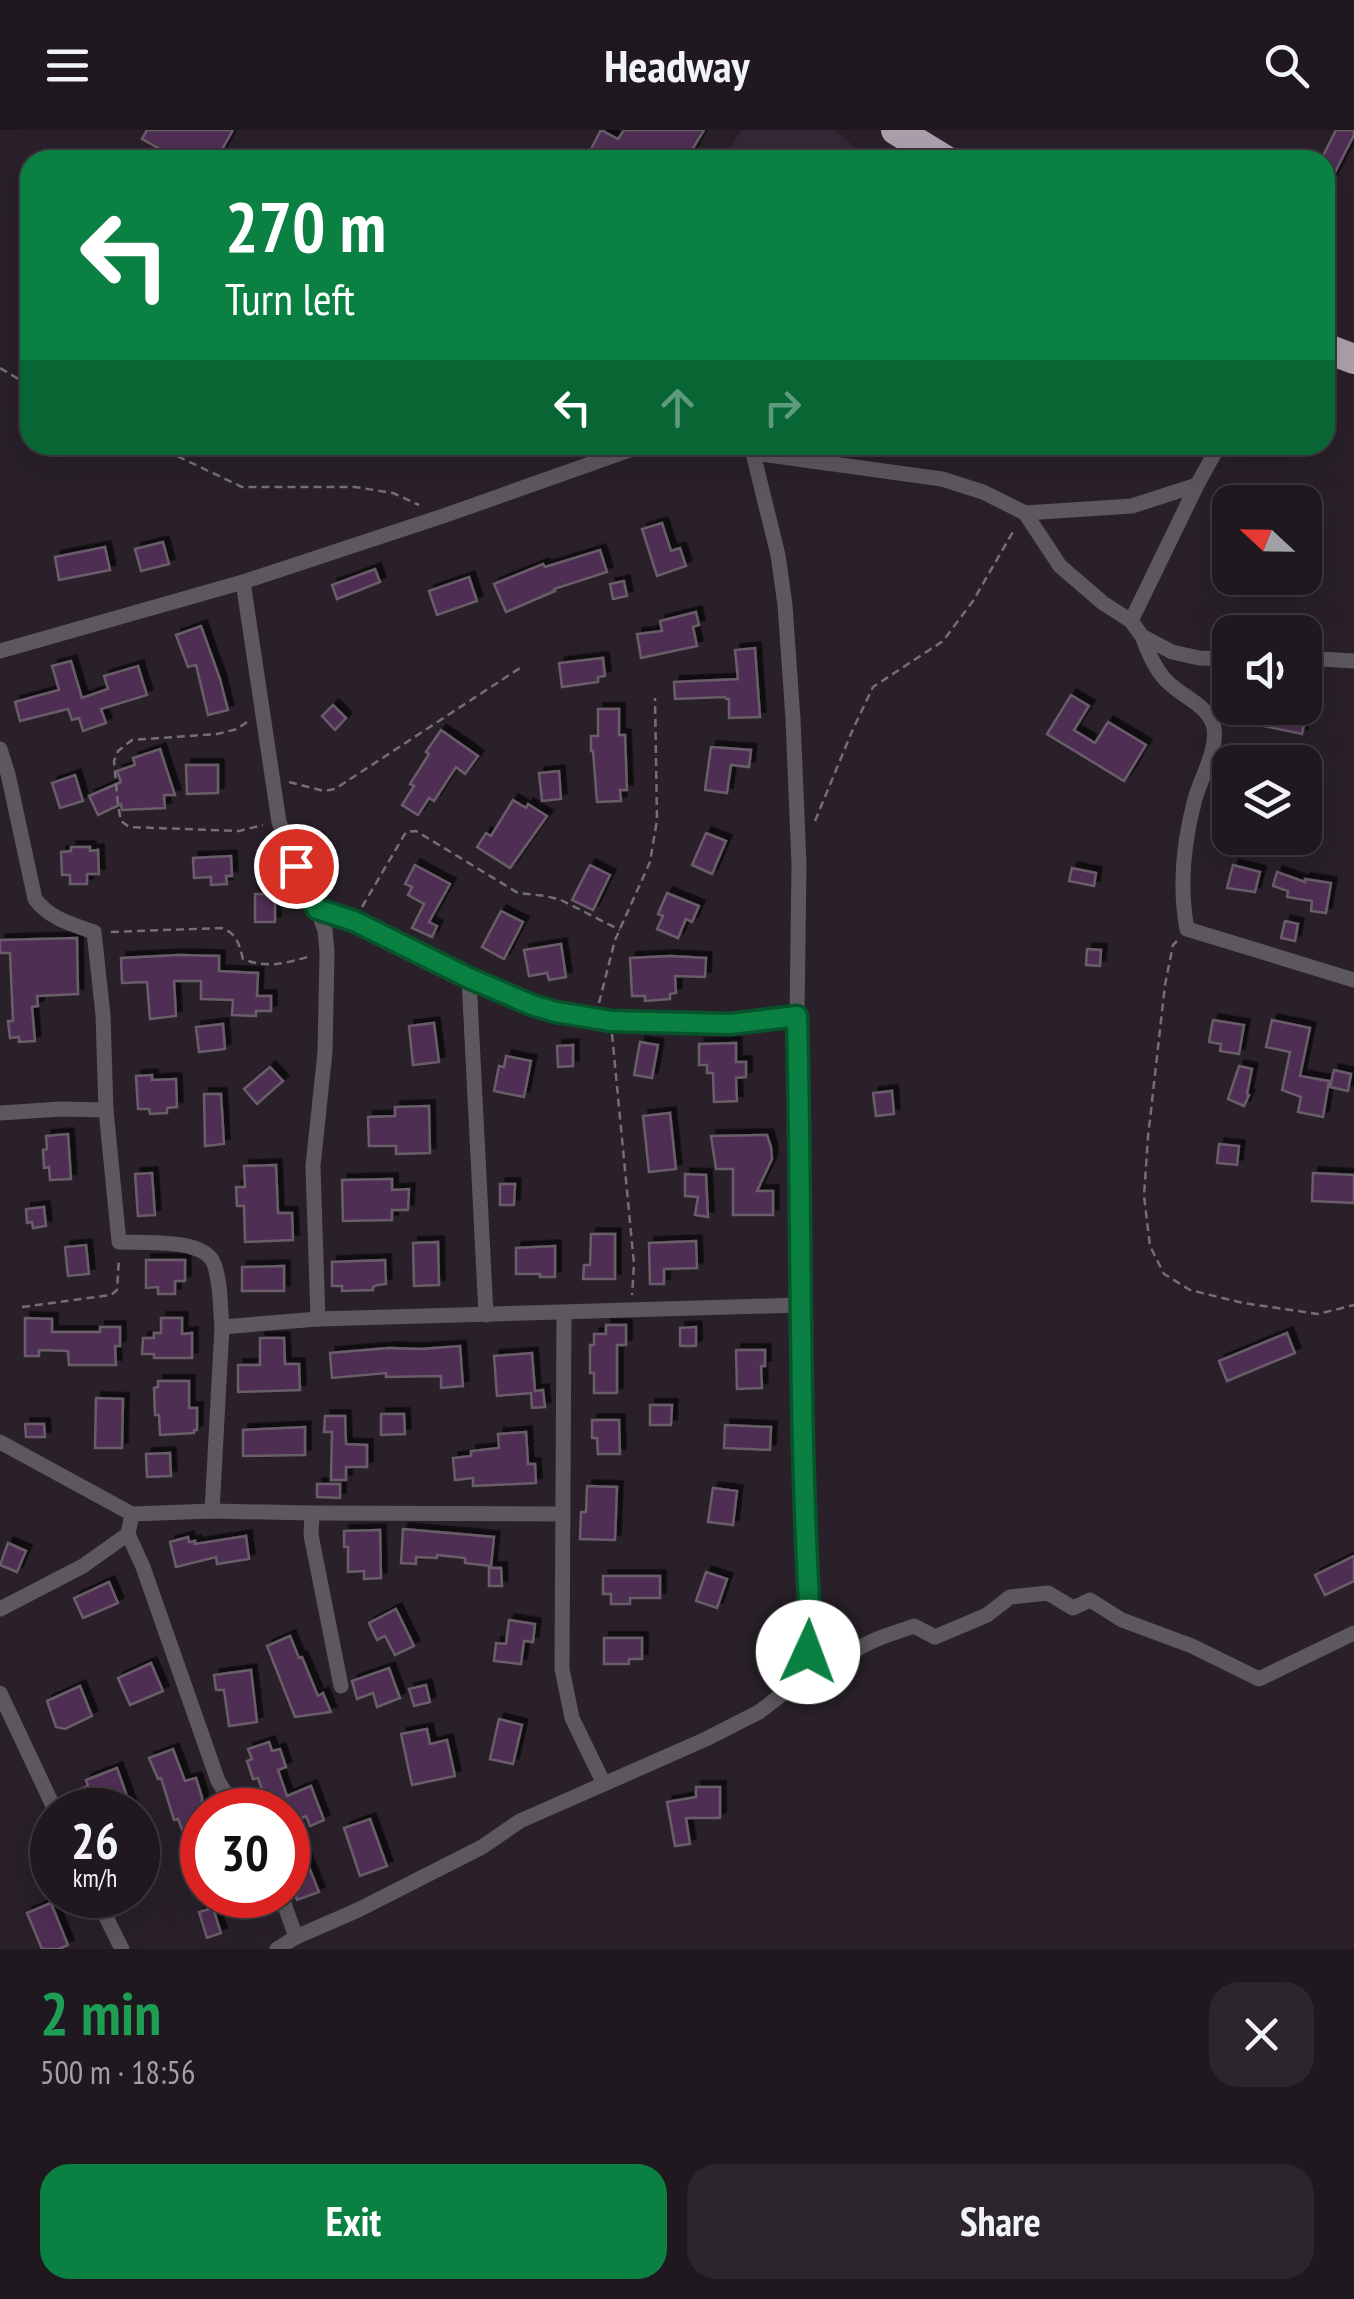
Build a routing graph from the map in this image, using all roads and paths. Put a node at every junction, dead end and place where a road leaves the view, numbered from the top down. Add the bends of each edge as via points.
1 (896, 130) edge
2 (929, 150) edge
3 (174, 455) edge
4 (616, 455) edge
5 (753, 455) edge
6 (790, 455) edge
7 (1213, 455) edge
8 (1196, 486) junction
9 (1025, 513) junction
10 (443, 516) junction
11 (243, 582) junction
12 (1131, 621) junction
13 (1142, 636) junction
14 (0, 651) edge
15 (1212, 658) edge
16 (1322, 659) edge
17 (1354, 661) edge
18 (520, 668) dead end
19 (656, 698) dead end
20 (261, 713) junction
21 (0, 749) edge
22 (271, 777) junction
23 (279, 822) junction
24 (812, 828) dead end
25 (317, 909) junction
26 (354, 921) junction
27 (1187, 929) junction
28 (620, 930) junction
29 (94, 932) junction
30 (327, 952) junction
31 (469, 978) junction
32 (1354, 980) edge
33 (797, 1016) junction
34 (603, 1020) junction
35 (106, 1110) junction
36 (0, 1113) edge
37 (120, 1242) junction
38 (801, 1305) junction
39 (1354, 1305) edge
40 (22, 1307) dead end
41 (631, 1311) junction
42 (564, 1314) junction
43 (486, 1315) junction
44 (318, 1319) junction
45 (222, 1327) junction
46 (0, 1442) edge
47 (212, 1511) junction
48 (132, 1514) junction
49 (312, 1514) junction
50 (564, 1514) junction
51 (128, 1534) junction
52 (0, 1609) edge
53 (1354, 1633) edge
54 (822, 1684) dead end
55 (341, 1686) dead end
56 (0, 1693) edge
57 (604, 1784) junction
58 (45, 1788) edge
59 (222, 1788) edge
60 (107, 1918) edge
61 (289, 1918) edge
62 (296, 1938) junction
63 (122, 1949) edge
64 (277, 1949) edge

1 - 2 highway
3 - 10 path via 242,488 355,487 393,494
4 - 10 street
5 - 33 street via 778,556 786,624 799,864
6 - 9 street via 942,479
7 - 8 street
8 - 9 street via 1132,506
8 - 12 street
9 - 12 street via 1060,566
9 - 24 path via 943,641 873,687
10 - 11 street
11 - 14 street
11 - 20 street
12 - 13 street
13 - 15 street via 1172,652
13 - 27 street via 1163,677 1204,709 1214,726 1182,884
16 - 17 street
18 - 22 path via 334,789
19 - 28 path via 650,862
20 - 22 street
20 - 23 path via 217,734 132,740 114,761 118,805 130,828 239,831
21 - 29 street via 34,899 56,919
22 - 23 street
23 - 25 street
25 - 26 street
25 - 30 street
26 - 28 path via 406,832 416,832 518,893 560,900
26 - 31 street
27 - 32 street
27 - 39 path via 1173,945 1165,985 1144,1196 1150,1246 1164,1274 1190,1290 1318,1314
28 - 34 path
29 - 30 path via 222,928 238,939 243,959 264,966
29 - 35 street
30 - 44 street via 313,1166
31 - 34 street via 532,1005
31 - 43 street
33 - 34 street via 730,1024
33 - 38 street
34 - 41 path via 634,1264
35 - 36 street
35 - 37 street
37 - 40 path via 118,1284 111,1294
37 - 45 street via 192,1246 210,1254
38 - 41 street
38 - 57 street via 808,1652 790,1688 759,1712
41 - 42 street
42 - 43 street
42 - 50 street
43 - 44 street
44 - 45 street
45 - 47 street
46 - 48 street
47 - 48 street
47 - 49 street
48 - 51 street
49 - 50 street
49 - 55 street
50 - 57 street via 562,1669 572,1718
51 - 52 street
51 - 59 street
53 - 54 street via 1259,1679 1090,1600 1073,1608 1048,1593 1010,1597 988,1615 935,1637 914,1626 874,1640
56 - 58 street
57 - 62 street
60 - 63 street
61 - 62 street
62 - 64 street

